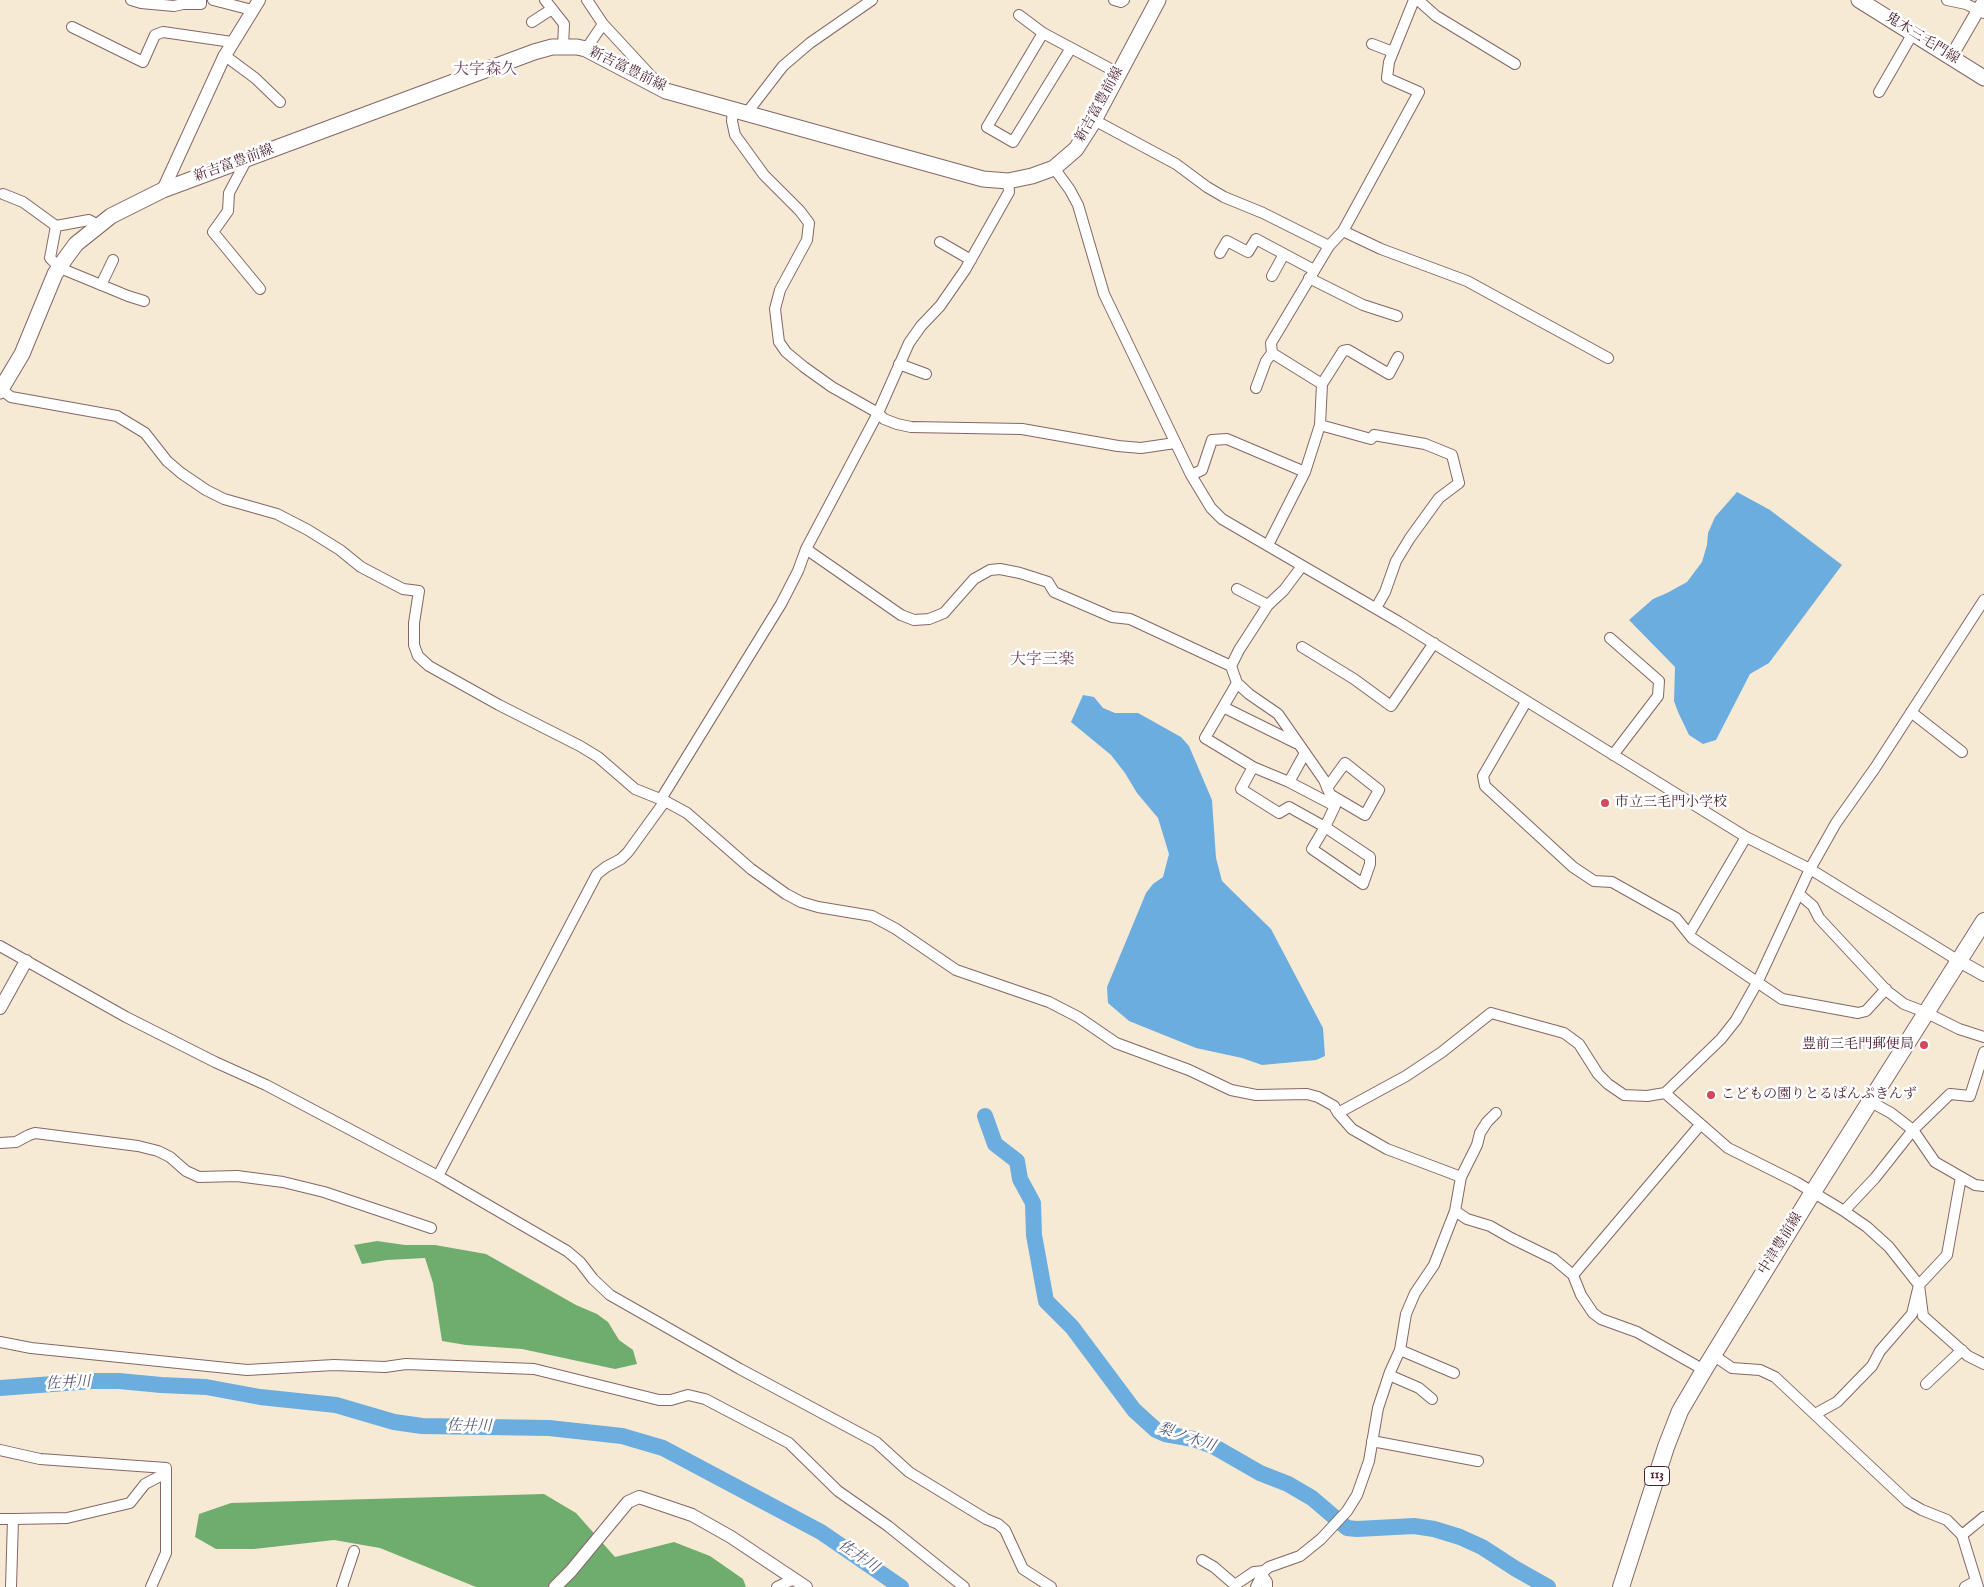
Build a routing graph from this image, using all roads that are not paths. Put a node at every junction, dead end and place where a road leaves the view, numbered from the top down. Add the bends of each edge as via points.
1 (131, 0) edge
2 (202, 0) edge
3 (213, 0) edge
4 (586, 0) edge
5 (872, 0) edge
6 (1114, 0) edge
7 (1124, 0) edge
8 (1158, 0) edge
9 (1416, 0) edge
10 (1859, 0) edge
11 (1947, 0) edge
12 (549, 4) edge
13 (256, 5) edge
14 (1982, 8) edge
15 (1019, 15) dead end
16 (532, 22) dead end
17 (603, 24) junction
18 (72, 27) dead end
19 (1043, 33) junction
20 (1913, 33) junction
21 (232, 42) junction
22 (1372, 44) dead end
23 (563, 47) junction
24 (1071, 48) junction
25 (586, 49) junction
26 (1393, 52) junction
27 (224, 55) junction
28 (1951, 57) junction
29 (1515, 64) dead end
30 (1118, 73) junction
31 (1984, 78) edge
32 (655, 85) junction
33 (1879, 92) dead end
34 (280, 102) dead end
35 (740, 112) junction
36 (1094, 120) junction
37 (247, 159) junction
38 (1054, 168) junction
39 (1008, 181) junction
40 (163, 190) junction
41 (3, 194) dead end
42 (98, 225) junction
43 (56, 226) junction
44 (1343, 231) junction
45 (940, 242) dead end
46 (1329, 246) junction
47 (1220, 253) dead end
48 (1284, 254) junction
49 (113, 260) dead end
50 (970, 260) junction
51 (60, 268) junction
52 (1312, 274) junction
53 (1272, 276) dead end
54 (101, 285) junction
55 (260, 289) dead end
56 (144, 301) dead end
57 (1397, 316) dead end
58 (1272, 352) junction
59 (1398, 356) dead end
60 (1608, 358) dead end
61 (899, 364) junction
62 (926, 374) dead end
63 (1322, 384) junction
64 (1256, 388) dead end
65 (1, 390) edge
66 (878, 413) junction
67 (1320, 425) junction
68 (1175, 442) junction
69 (1305, 472) junction
70 (1191, 475) junction
71 (1268, 545) junction
72 (806, 549) junction
73 (1302, 566) junction
74 (1237, 589) dead end
75 (1984, 600) edge
76 (1268, 605) junction
77 (1376, 608) junction
78 (1610, 638) dead end
79 (1434, 643) junction
80 (1302, 647) dead end
81 (1231, 666) junction
82 (1237, 683) junction
83 (1526, 702) junction
84 (1223, 707) junction
85 (1911, 712) junction
86 (1297, 743) junction
87 (1962, 752) dead end
88 (1305, 753) junction
89 (1613, 755) junction
90 (1253, 767) junction
91 (1289, 782) junction
92 (1329, 792) junction
93 (663, 800) junction
94 (1335, 806) junction
95 (1324, 827) junction
96 (1746, 837) junction
97 (1810, 869) junction
98 (1799, 894) junction
99 (1984, 921) edge
100 (1688, 934) junction
101 (0, 946) edge
102 (26, 961) junction
103 (1959, 961) junction
104 (1984, 975) edge
105 (1758, 981) junction
106 (1886, 989) junction
107 (0, 1008) edge
108 (1925, 1012) junction
109 (1984, 1037) edge
110 (1984, 1052) edge
111 (1665, 1093) junction
112 (1871, 1102) junction
113 (1338, 1113) junction
114 (1496, 1113) dead end
115 (1700, 1125) junction
116 (1913, 1130) junction
117 (0, 1143) edge
118 (438, 1176) junction
119 (1461, 1177) junction
120 (1961, 1177) junction
121 (1984, 1186) edge
122 (1813, 1192) junction
123 (1844, 1210) junction
124 (1454, 1211) junction
125 (431, 1228) dead end
126 (1573, 1275) junction
127 (1920, 1285) junction
128 (0, 1342) edge
129 (1400, 1350) junction
130 (1962, 1350) junction
131 (1713, 1355) junction
132 (1984, 1364) edge
133 (1704, 1370) junction
134 (1454, 1373) dead end
135 (1389, 1375) junction
136 (1926, 1384) dead end
137 (1432, 1399) dead end
138 (1814, 1414) junction
139 (1372, 1441) junction
140 (0, 1450) edge
141 (1478, 1461) dead end
142 (166, 1473) junction
143 (1984, 1517) edge
144 (0, 1520) edge
145 (13, 1520) junction
146 (1962, 1536) junction
147 (354, 1551) dead end
148 (1202, 1560) dead end
149 (1263, 1573) junction
150 (794, 1579) junction
151 (1977, 1584) edge
152 (1234, 1586) edge
153 (11, 1587) edge
154 (151, 1587) edge
155 (342, 1587) edge
156 (555, 1587) edge
157 (777, 1587) edge
158 (806, 1587) edge
159 (964, 1587) edge
160 (1051, 1587) edge
161 (1256, 1587) edge
162 (1267, 1587) edge
163 (1621, 1587) edge
164 (1966, 1587) edge

1 - 2 street via 174,6 201,4
3 - 13 street
4 - 17 street
5 - 35 street via 810,43 783,66
6 - 7 street
8 - 30 main road, 新吉富豊前線
9 - 26 street
9 - 29 street via 1436,16
10 - 20 main road, 鬼木三毛門線
11 - 14 street
12 - 16 street
12 - 23 street via 564,24
13 - 21 street
14 - 28 street
15 - 19 street
17 - 25 street
17 - 32 street via 652,77
18 - 21 street via 143,62 155,35 163,32
19 - 24 street
19 - 24 street via 987,127 1013,142
20 - 28 main road, 鬼木三毛門線
20 - 33 street
21 - 27 street
22 - 26 street
23 - 25 main road, 新吉富豊前線
23 - 37 main road, 新吉富豊前線 via 534,52
24 - 30 street
25 - 32 main road, 新吉富豊前線
26 - 44 street via 1387,78 1418,92
27 - 34 street
27 - 40 street
28 - 31 main road, 鬼木三毛門線
30 - 36 main road, 新吉富豊前線
32 - 35 main road, 新吉富豊前線
35 - 39 main road, 新吉富豊前線 via 983,179
35 - 66 street via 732,121 735,135 764,175 809,223 805,244 778,297 775,314 782,348 832,387
36 - 38 main road, 新吉富豊前線 via 1076,149
36 - 46 street via 1176,164 1224,197
37 - 40 main road, 新吉富豊前線
37 - 55 street via 229,193 228,211 213,232
38 - 39 main road, 新吉富豊前線
38 - 68 street via 1078,206 1104,294
39 - 50 street via 1009,192
40 - 42 main road, 新吉富豊前線
41 - 43 street via 23,202
42 - 43 street via 89,220
42 - 51 main road, 新吉富豊前線 via 76,244
43 - 51 street via 50,258
44 - 46 street
44 - 60 street via 1467,281
45 - 50 street
46 - 52 street
47 - 48 street via 1226,241 1248,252 1256,239
48 - 52 street
48 - 53 street
49 - 54 street
50 - 61 street via 940,306 909,343
51 - 54 street
51 - 65 main road, 新吉富豊前線 via 22,354
52 - 57 street via 1363,305
52 - 58 street via 1271,343
54 - 56 street
58 - 63 street
58 - 64 street
59 - 63 street via 1389,374 1348,350 1343,351
61 - 62 street
61 - 66 street
63 - 67 street
65 - 93 street via 11,396 117,416 146,433 167,461 206,490 224,499 277,514 308,530 370,572 403,589 419,591 414,645 418,656 429,666 580,746 636,789
66 - 68 street via 884,419 911,427 1022,429 1097,444 1141,448
66 - 72 street
67 - 69 street
67 - 77 street via 1371,439 1374,435 1426,444 1452,454 1459,483 1439,498 1410,538 1396,561
68 - 70 street
69 - 70 street via 1227,439 1212,440 1202,470
69 - 71 street
70 - 71 street via 1211,508 1222,519
71 - 73 street
72 - 81 street via 901,615 914,620 928,620 944,613 974,579 990,570 1000,569 1048,582 1054,592 1112,616 1130,619
72 - 93 street via 781,604
73 - 76 street
73 - 77 street
74 - 76 street
75 - 85 street
76 - 81 street
77 - 79 street
78 - 89 street via 1659,681 1658,696
79 - 80 street via 1390,706
79 - 83 street
81 - 82 street
82 - 84 street
82 - 86 street via 1278,714
83 - 89 street
83 - 100 street via 1483,776 1484,786 1573,867 1594,881 1612,882 1676,918
84 - 86 street
84 - 90 street via 1205,738
85 - 87 street
85 - 97 street via 1836,823
86 - 88 street
88 - 91 street
88 - 92 street
89 - 96 street
90 - 91 street
90 - 95 street via 1241,789 1279,813 1290,807
91 - 94 street
92 - 92 street via 1364,815 1379,790 1345,764
92 - 94 street
93 - 113 street via 687,813 769,882 801,902 872,916 956,970 1049,1002 1116,1043 1189,1070 1231,1090 1256,1095 1313,1095 1334,1106
93 - 118 street via 628,852 597,874
94 - 95 street
95 - 95 street via 1370,857 1362,884 1312,849
96 - 97 street
96 - 100 street
97 - 98 street
97 - 103 street
98 - 105 street
98 - 106 street via 1814,906 1819,918
99 - 103 main road, 中津豊前線 / 113
100 - 105 street
101 - 102 street
102 - 107 street
102 - 118 street via 126,1017 266,1085
103 - 104 street
103 - 108 main road, 中津豊前線 / 113
105 - 106 street via 1782,999 1858,1013 1866,1011
105 - 111 street via 1721,1039
106 - 108 street via 1904,1004
108 - 109 street
108 - 112 main road, 中津豊前線 / 113
110 - 116 street via 1970,1096 1950,1094
111 - 113 street via 1624,1095 1598,1074 1579,1044 1564,1033 1491,1013 1406,1076
111 - 115 street
112 - 116 street
112 - 122 main road, 中津豊前線 / 113
113 - 119 street via 1352,1129 1387,1149
114 - 119 street via 1480,1133
115 - 122 street via 1728,1148
115 - 126 street
116 - 120 street via 1935,1162
116 - 123 street via 1875,1178
117 - 125 street via 16,1142 35,1133 138,1146 164,1154 199,1177 238,1176 283,1182
118 - 160 street via 567,1251 600,1287 618,1300 876,1442 909,1472 1003,1528 1023,1569
119 - 124 street
120 - 121 street
120 - 127 street via 1946,1255
122 - 123 street
122 - 131 main road, 中津豊前線 / 113
123 - 127 street via 1889,1247
124 - 126 street via 1554,1259
124 - 129 street via 1434,1266 1415,1293 1406,1314
126 - 133 street via 1581,1295 1601,1320 1637,1332
127 - 130 street via 1923,1316
127 - 138 street via 1912,1314 1880,1351 1872,1366 1837,1402
128 - 159 street via 247,1370 406,1364 534,1369 659,1400 688,1395 705,1399 789,1444 838,1491
129 - 134 street
129 - 135 street
130 - 132 street
130 - 136 street
131 - 133 main road, 中津豊前線 / 113
131 - 138 street via 1732,1368 1760,1370 1775,1377
133 - 163 main road, 中津豊前線 / 113 via 1674,1425
135 - 137 street via 1419,1388
135 - 139 street
138 - 146 street via 1908,1502 1948,1520
139 - 141 street
139 - 149 street via 1357,1496 1347,1511 1300,1556 1269,1567
140 - 142 street via 40,1459 166,1468
142 - 145 street via 145,1484 130,1504 67,1518
142 - 154 street via 166,1553
143 - 146 street
144 - 145 street
145 - 153 street
146 - 151 street
147 - 155 street
148 - 152 street
149 - 152 street via 1254,1572
149 - 161 street
149 - 162 street
150 - 156 street via 731,1537 692,1516 639,1497 628,1502
150 - 157 street
150 - 158 street
151 - 164 street

